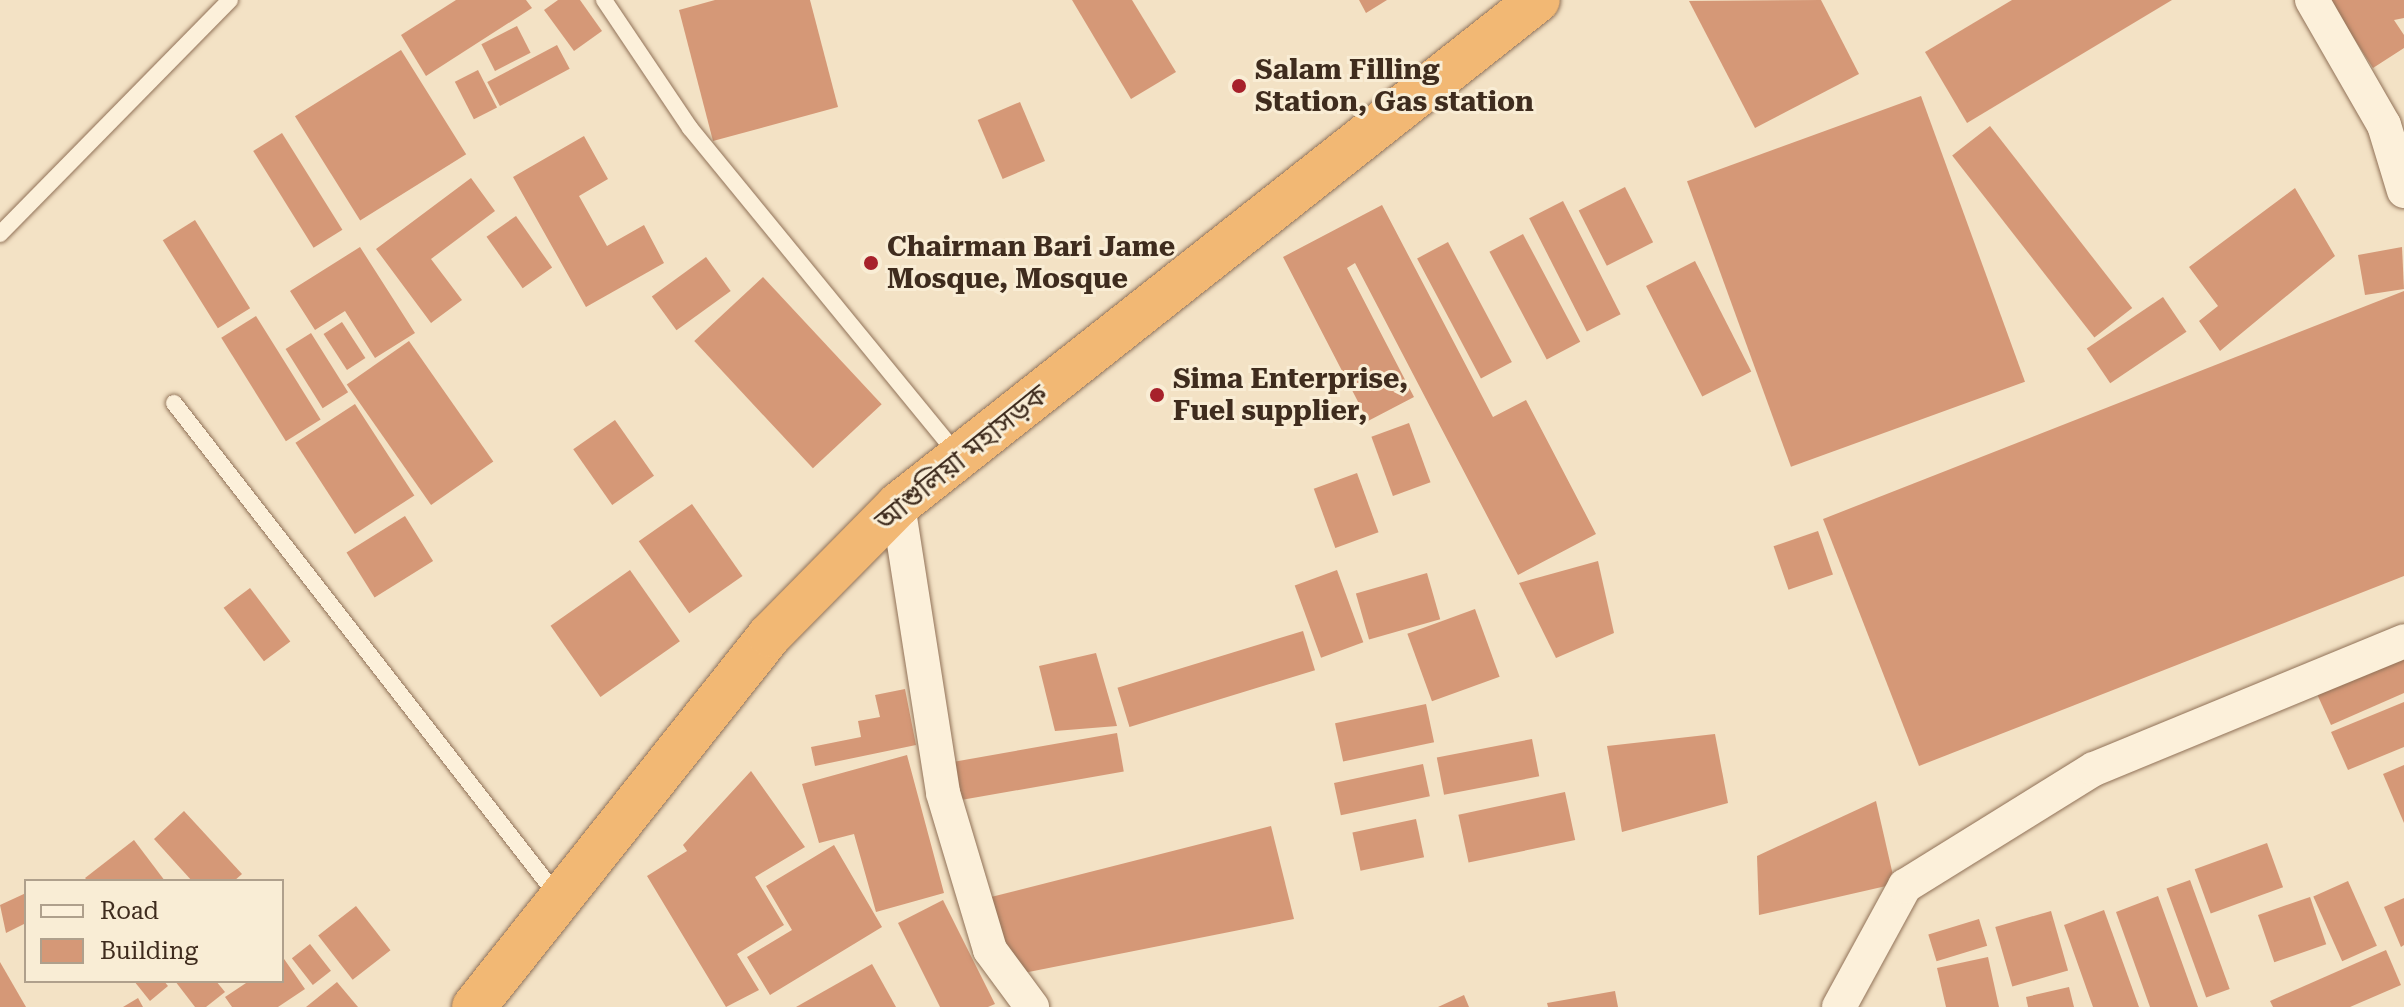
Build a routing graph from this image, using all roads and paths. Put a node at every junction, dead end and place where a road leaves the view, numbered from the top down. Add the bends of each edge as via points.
1 (230, 0) edge
2 (604, 0) edge
3 (1538, 0) edge
4 (2312, 0) edge
5 (2404, 191) edge
6 (0, 234) edge
7 (174, 403) dead end
8 (959, 457) junction
9 (898, 505) junction
10 (2404, 641) edge
11 (560, 900) junction
12 (474, 1007) edge
13 (1032, 1007) edge
14 (1839, 1007) edge

1 - 6 lane
2 - 8 lane via 690,128
3 - 8 highway, আশুলিয়া মহাসড়ক
4 - 5 street via 2384,125
7 - 11 lane
8 - 9 highway, আশুলিয়া মহাসড়ক
9 - 11 highway, আশুলিয়া মহাসড়ক via 770,635
9 - 13 street via 943,793 990,950
10 - 14 street via 2094,769 1905,886
11 - 12 highway, আশুলিয়া মহাসড়ক

